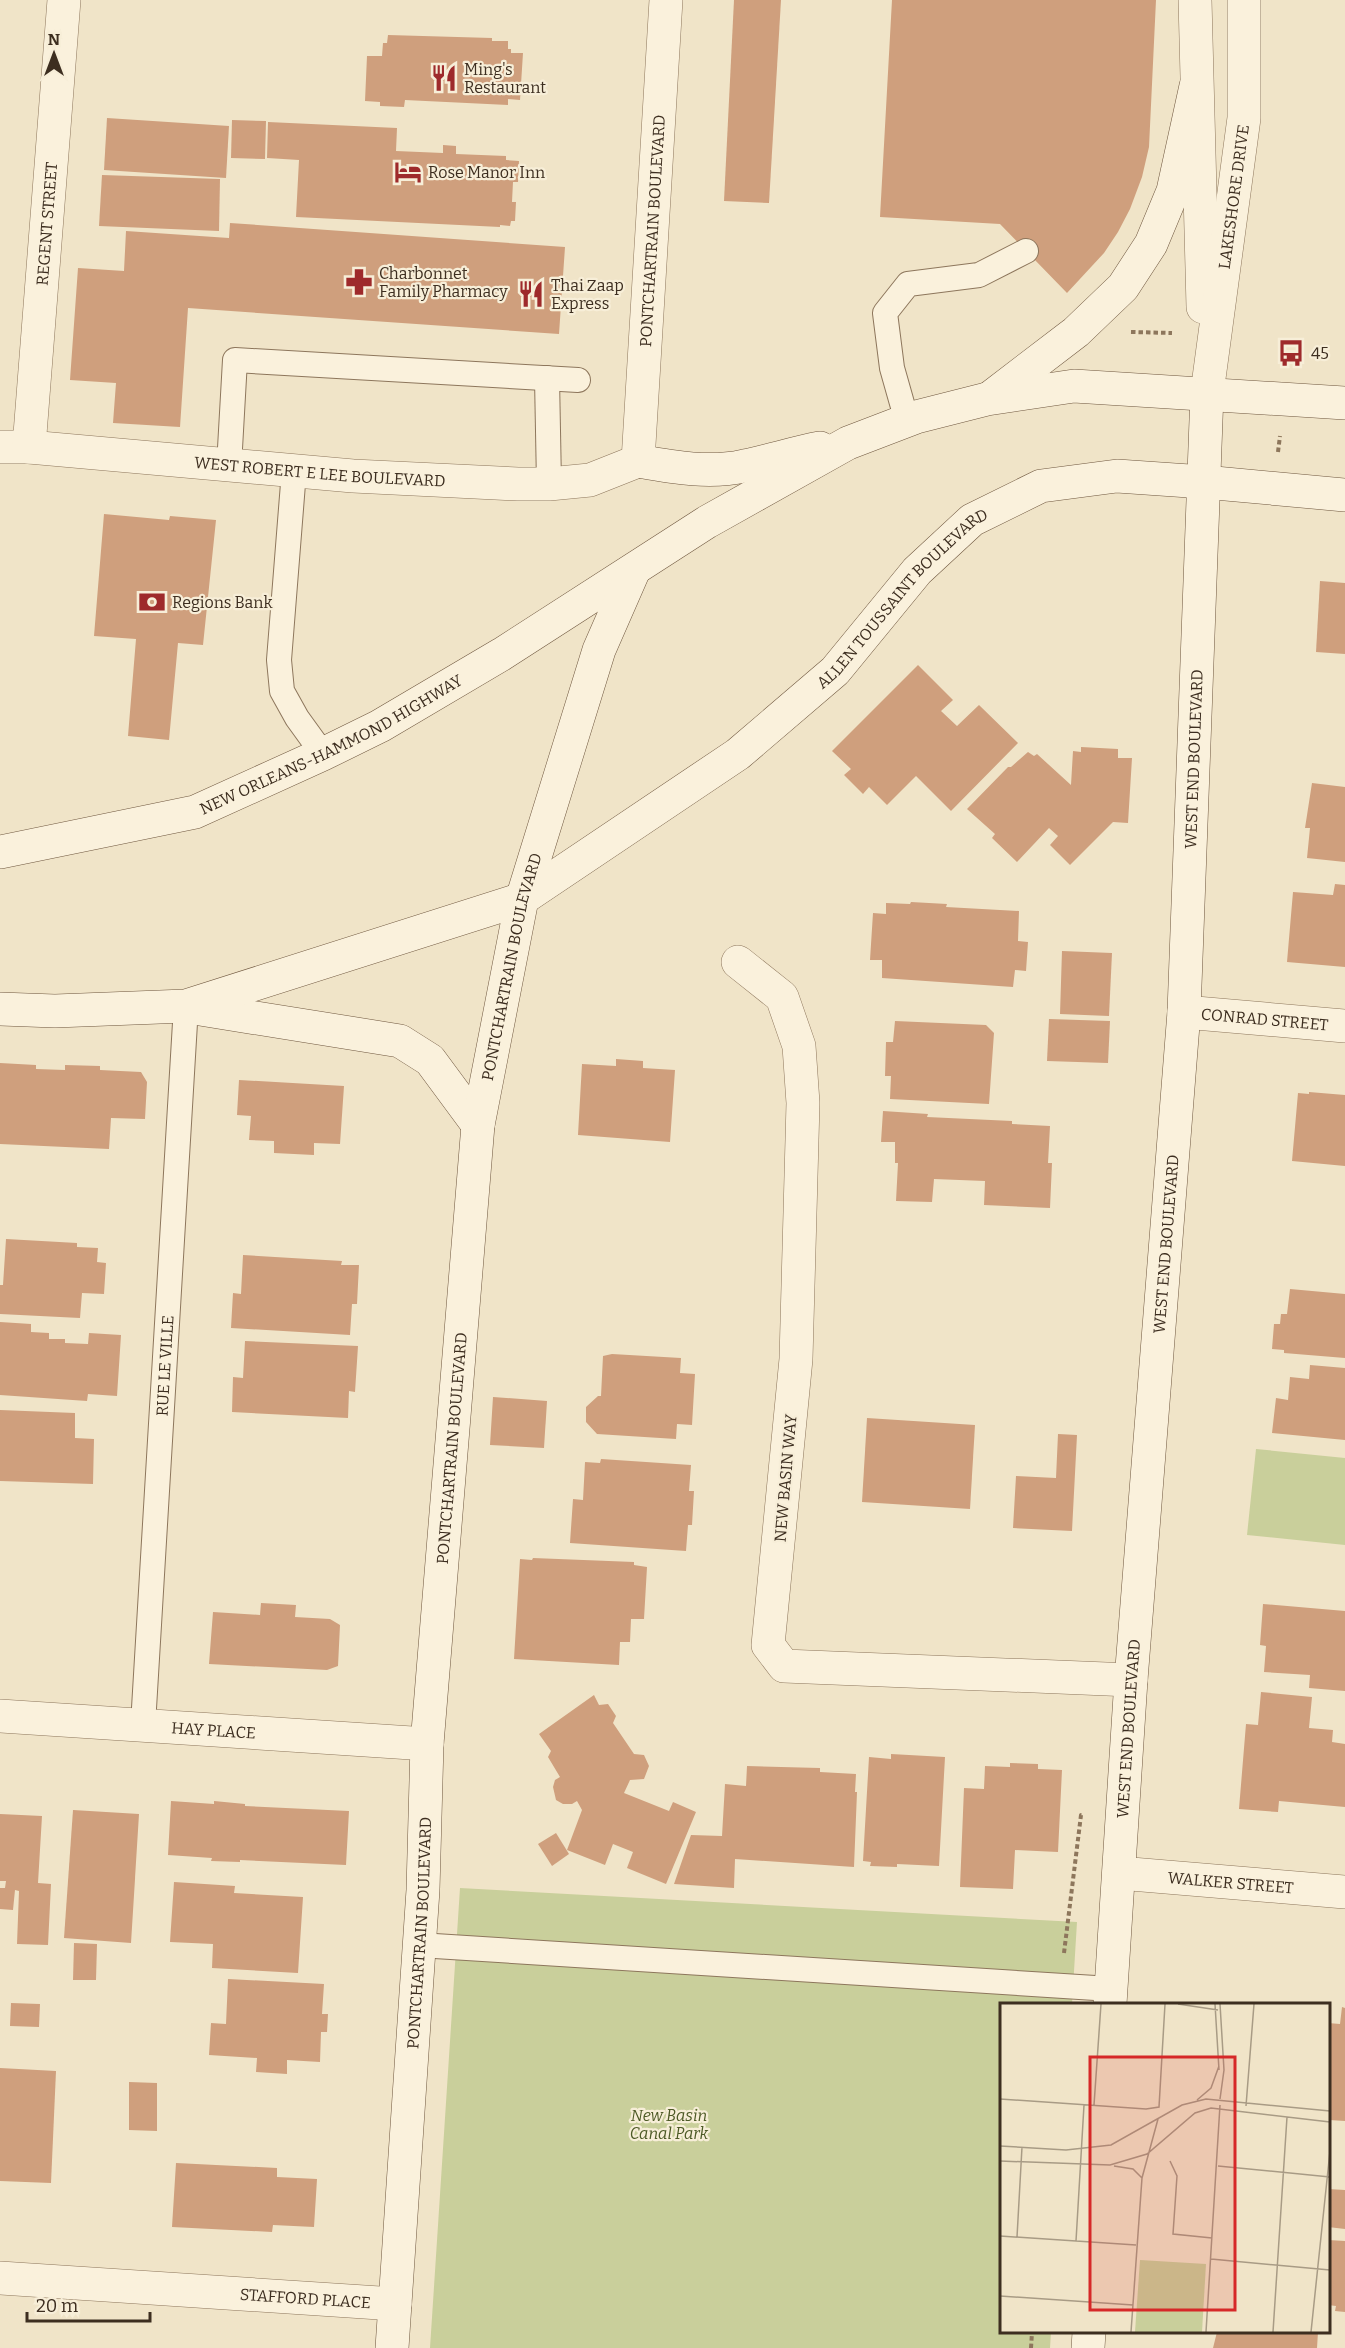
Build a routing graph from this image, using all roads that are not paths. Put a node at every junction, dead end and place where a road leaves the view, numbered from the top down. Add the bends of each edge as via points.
1 (64, 0) edge
2 (666, 0) edge
3 (1195, 0) edge
4 (1244, 0) edge
5 (1196, 86) junction
6 (1026, 251) dead end
7 (547, 378) junction
8 (578, 381) dead end
9 (1207, 393) junction
10 (987, 399) junction
11 (1345, 402) edge
12 (907, 421) junction
13 (848, 443) junction
14 (14, 447) edge
15 (638, 461) junction
16 (229, 466) junction
17 (294, 471) junction
18 (1204, 482) junction
19 (549, 484) junction
20 (1345, 495) edge
21 (634, 570) junction
22 (323, 754) junction
23 (0, 852) edge
24 (522, 899) junction
25 (738, 962) dead end
26 (186, 1006) junction
27 (0, 1009) edge
28 (1184, 1012) junction
29 (1345, 1026) edge
30 (478, 1125) junction
31 (1131, 1680) junction
32 (0, 1716) edge
33 (143, 1725) junction
34 (427, 1744) junction
35 (1119, 1873) junction
36 (1345, 1892) edge
37 (419, 1945) junction
38 (1111, 1997) edge
39 (0, 2278) edge
40 (395, 2304) junction
41 (1089, 2333) edge
42 (392, 2348) edge
43 (1088, 2348) edge

1 - 14 main road, REGENT STREET
2 - 15 main road, PONTCHARTRAIN BOULEVARD
3 - 5 main road, LAKESHORE DRIVE
4 - 9 main road, LAKESHORE DRIVE via 1244,118
5 - 9 main road, LAKESHORE DRIVE
5 - 10 main road via 1173,191 1151,244 1124,287 1076,332
6 - 12 lane via 979,275 908,284 885,313 892,368
7 - 8 lane
7 - 16 lane via 235,360
7 - 19 lane
9 - 10 main road via 1074,386
9 - 11 main road
9 - 18 main road, LAKESHORE DRIVE
10 - 12 main road
12 - 13 main road
13 - 15 main road via 742,467 703,470
13 - 21 main road via 706,522
14 - 16 main road, WEST ROBERT E LEE BOULEVARD
15 - 19 main road, WEST ROBERT E LEE BOULEVARD via 590,480
16 - 17 main road, WEST ROBERT E LEE BOULEVARD
17 - 19 main road, WEST ROBERT E LEE BOULEVARD
17 - 22 lane via 279,660 282,691
18 - 20 main road, ALLEN TOUSSAINT BOULEVARD
18 - 24 main road, ALLEN TOUSSAINT BOULEVARD via 1117,476 1041,486 972,520 917,572 836,671 738,754
18 - 28 main road, WEST END BOULEVARD
21 - 22 main road, NEW ORLEANS-HAMMOND HIGHWAY via 502,654 380,726
21 - 24 main road, PONTCHARTRAIN BOULEVARD via 599,650
22 - 23 main road, NEW ORLEANS-HAMMOND HIGHWAY via 195,812
24 - 26 main road
24 - 30 main road, PONTCHARTRAIN BOULEVARD
25 - 31 main road, NEW BASIN WAY via 782,997 799,1046 804,1103 796,1359 768,1645 784,1666
26 - 27 main road
26 - 30 main road via 400,1041 430,1060
26 - 33 lane, RUE LE VILLE
28 - 29 main road, CONRAD STREET
28 - 31 main road, WEST END BOULEVARD
30 - 34 main road, PONTCHARTRAIN BOULEVARD
31 - 35 main road, WEST END BOULEVARD
32 - 33 main road, HAY PLACE
33 - 34 main road, HAY PLACE
34 - 37 main road, PONTCHARTRAIN BOULEVARD
35 - 36 main road, WALKER STREET
35 - 38 main road, WEST END BOULEVARD
37 - 38 lane
37 - 40 main road, PONTCHARTRAIN BOULEVARD
39 - 40 main road, STAFFORD PLACE
40 - 42 main road, PONTCHARTRAIN BOULEVARD
41 - 43 main road

